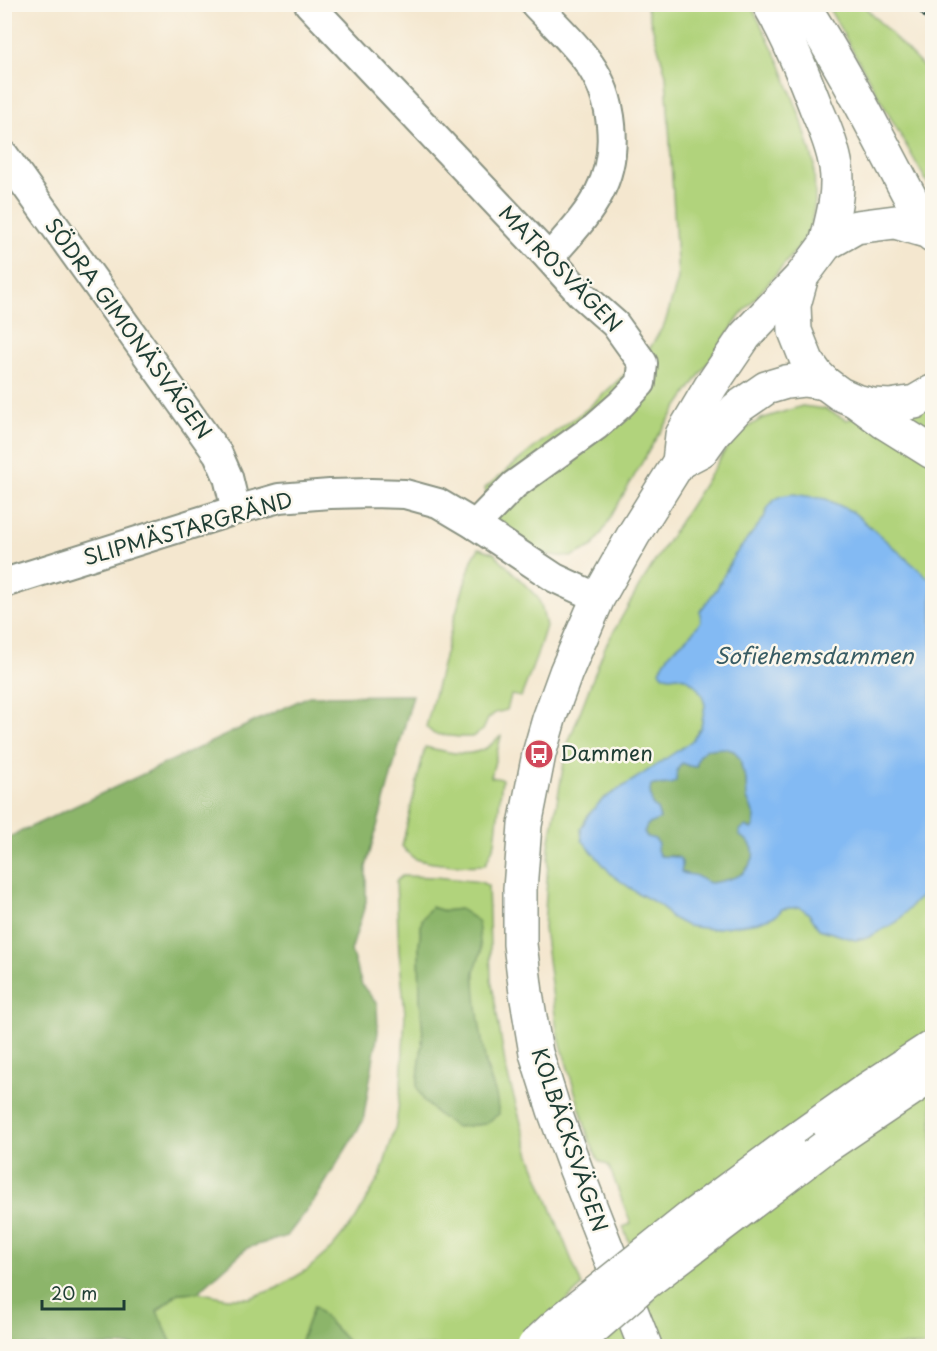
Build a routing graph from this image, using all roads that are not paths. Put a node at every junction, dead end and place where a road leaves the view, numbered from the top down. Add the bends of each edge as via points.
1 (309, 4) edge
2 (535, 4) edge
3 (769, 4) edge
4 (802, 4) edge
5 (4, 155) edge
6 (931, 234) edge
7 (826, 244) junction
8 (549, 258) junction
9 (802, 276) junction
10 (825, 383) junction
11 (933, 392) edge
12 (856, 401) junction
13 (933, 452) edge
14 (679, 462) junction
15 (236, 510) junction
16 (475, 525) junction
17 (4, 583) edge
18 (598, 597) junction
19 (933, 1047) edge
20 (933, 1075) edge
21 (534, 1347) edge
22 (573, 1347) edge
23 (645, 1347) edge

1 - 8 street, MATROSVÄGEN
2 - 8 street via 589,63 602,88 612,132 606,177 598,195
3 - 7 main road via 782,26 832,147 836,203
4 - 6 main road via 847,77
5 - 15 street, SÖDRA GIMONÄSVÄGEN via 218,454
6 - 7 main road via 895,222 856,227
7 - 9 main road
8 - 16 street, MATROSVÄGEN via 615,324 643,363 641,383 596,426 514,485
9 - 10 main road via 794,305 795,331 807,361
9 - 14 main road, KOLBÄCKSVÄGEN via 745,336 711,386 682,435
10 - 12 main road
10 - 14 main road, KOLBÄCKSVÄGEN via 803,380 766,388 737,408 702,450
11 - 12 main road via 915,402 890,406
12 - 13 main road
14 - 18 main road, KOLBÄCKSVÄGEN
15 - 16 street, SLIPMÄSTARGRÄND via 279,498 405,494 438,502
15 - 17 street, SLIPMÄSTARGRÄND
16 - 18 street, SLIPMÄSTARGRÄND via 555,578
18 - 23 main road, KOLBÄCKSVÄGEN via 566,672 539,754 525,825 520,945 536,1053 576,1170
19 - 21 main road, bridge via 814,1126 691,1217
20 - 22 main road, bridge via 777,1183 644,1284

